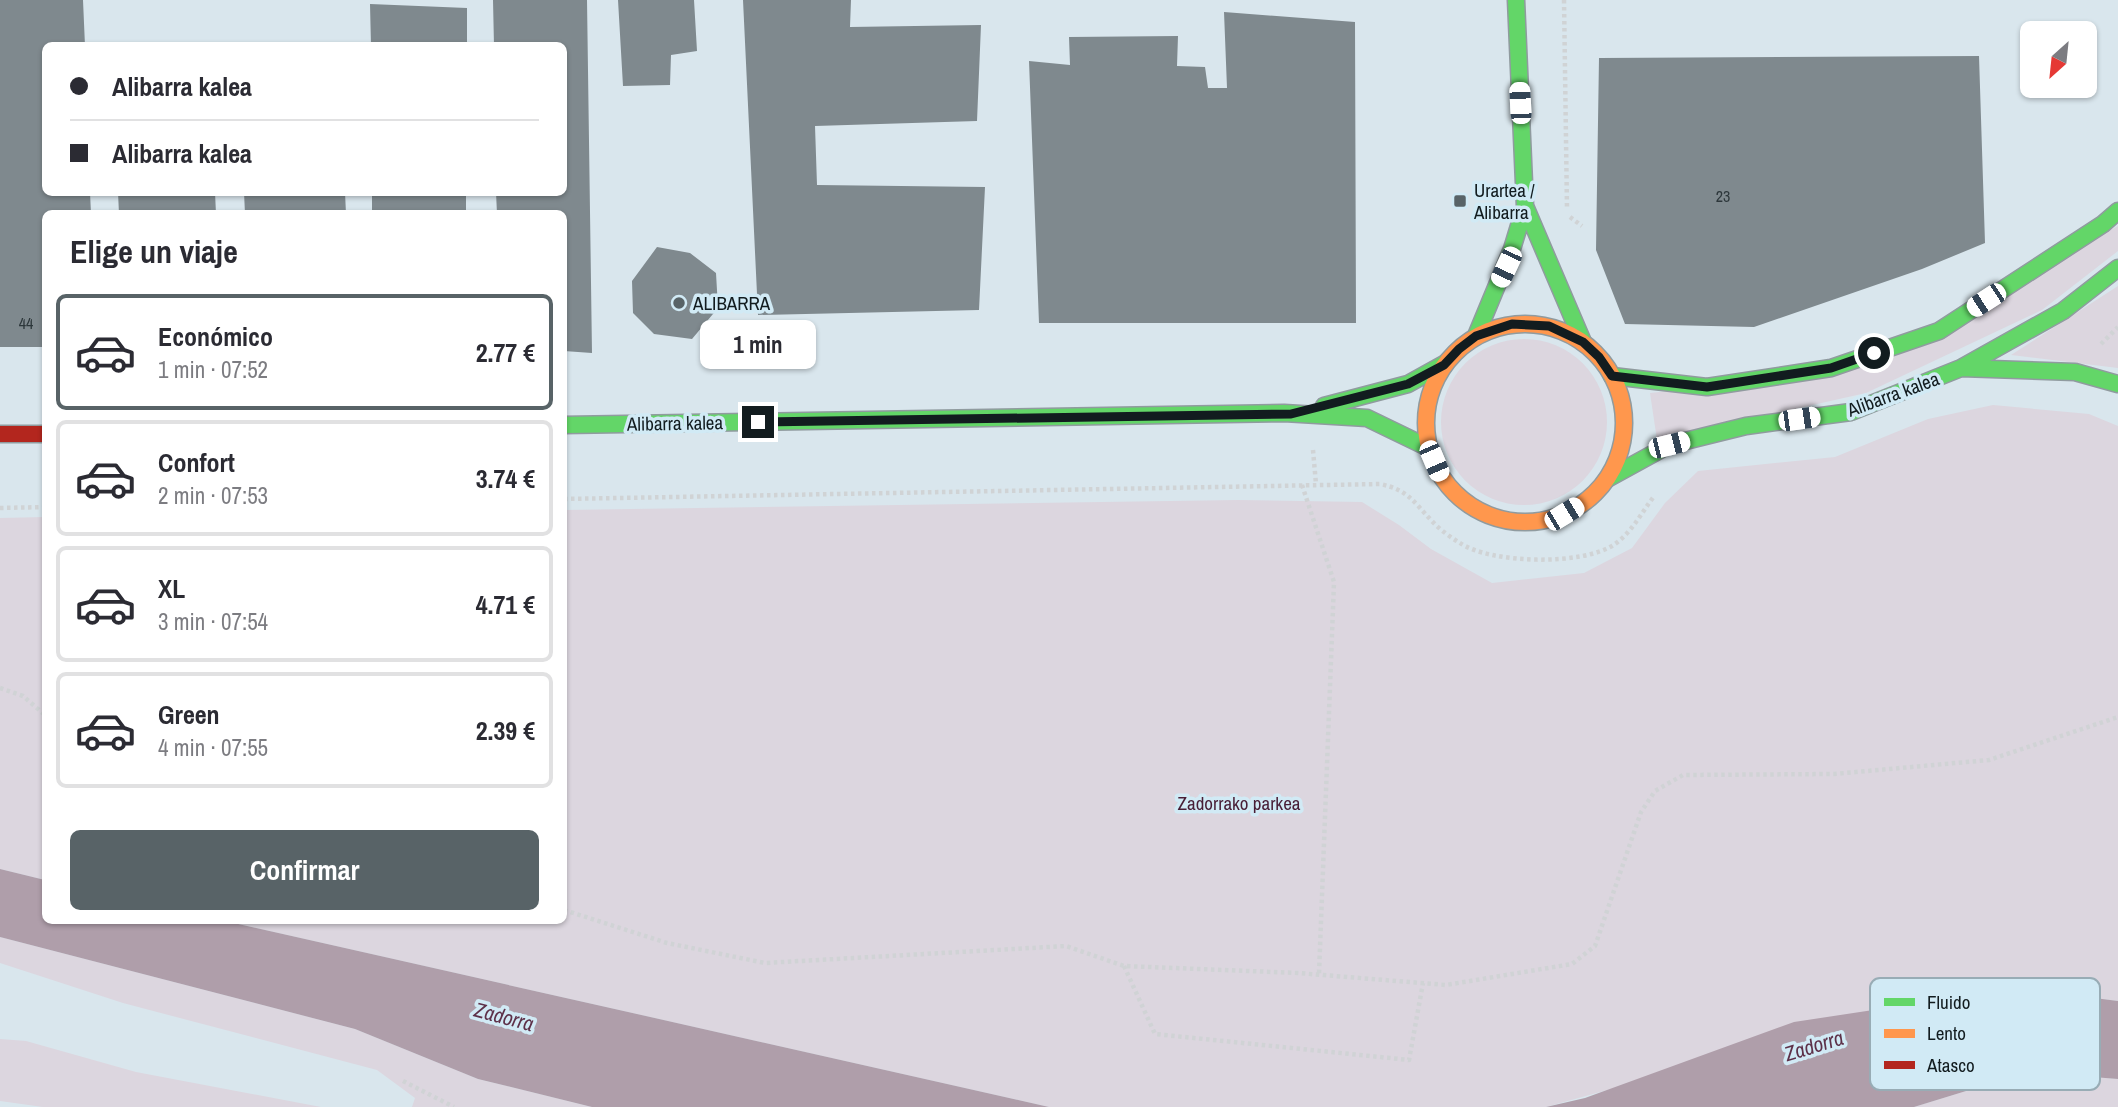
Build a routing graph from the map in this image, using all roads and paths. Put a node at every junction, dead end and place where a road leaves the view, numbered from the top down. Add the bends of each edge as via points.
1 (1516, 0) edge
2 (1564, 0) edge
3 (1525, 206) junction
4 (2118, 211) edge
5 (1581, 226) dead end
6 (2118, 268) edge
7 (1476, 336) junction
8 (1583, 342) junction
9 (1444, 365) junction
10 (1961, 368) junction
11 (1612, 376) junction
12 (2118, 384) edge
13 (1291, 414) junction
14 (567, 425) edge
15 (42, 433) edge
16 (0, 434) edge
17 (1429, 448) junction
18 (1607, 479) junction
19 (567, 499) edge
20 (0, 508) edge
21 (42, 508) edge
22 (0, 688) edge
23 (42, 713) edge
24 (2118, 717) edge
25 (567, 911) edge
26 (1124, 966) junction
27 (1319, 974) junction
28 (1423, 984) junction
29 (403, 1081) dead end
30 (454, 1107) edge

1 - 3 street
2 - 5 path via 1567,215
3 - 7 street
3 - 8 street
4 - 11 street via 1939,331 1831,368 1707,387
6 - 10 street, Alibarra kalea via 2063,311
7 - 8 street via 1512,324 1549,326
7 - 9 street
8 - 11 street
9 - 13 street, Alibarra kalea via 1408,384
9 - 17 street via 1427,409
10 - 12 street via 2075,372
10 - 18 street, Alibarra kalea via 1851,412 1746,426 1669,445
11 - 18 street via 1623,410 1622,446
13 - 14 street, Alibarra kalea
13 - 17 street, Alibarra kalea via 1367,418
15 - 16 street
17 - 18 street via 1439,474 1457,496 1481,512 1508,521 1537,522 1564,514 1588,500
19 - 27 path via 1303,485 1334,582
20 - 21 path
22 - 23 path via 23,696
24 - 28 path via 1989,760 1835,774 1683,775 1655,791 1642,812 1595,946 1572,964 1446,985
25 - 26 path via 667,943 765,963 1066,946
26 - 27 path
26 - 28 path via 1155,1034 1409,1060
27 - 28 path
29 - 30 path

